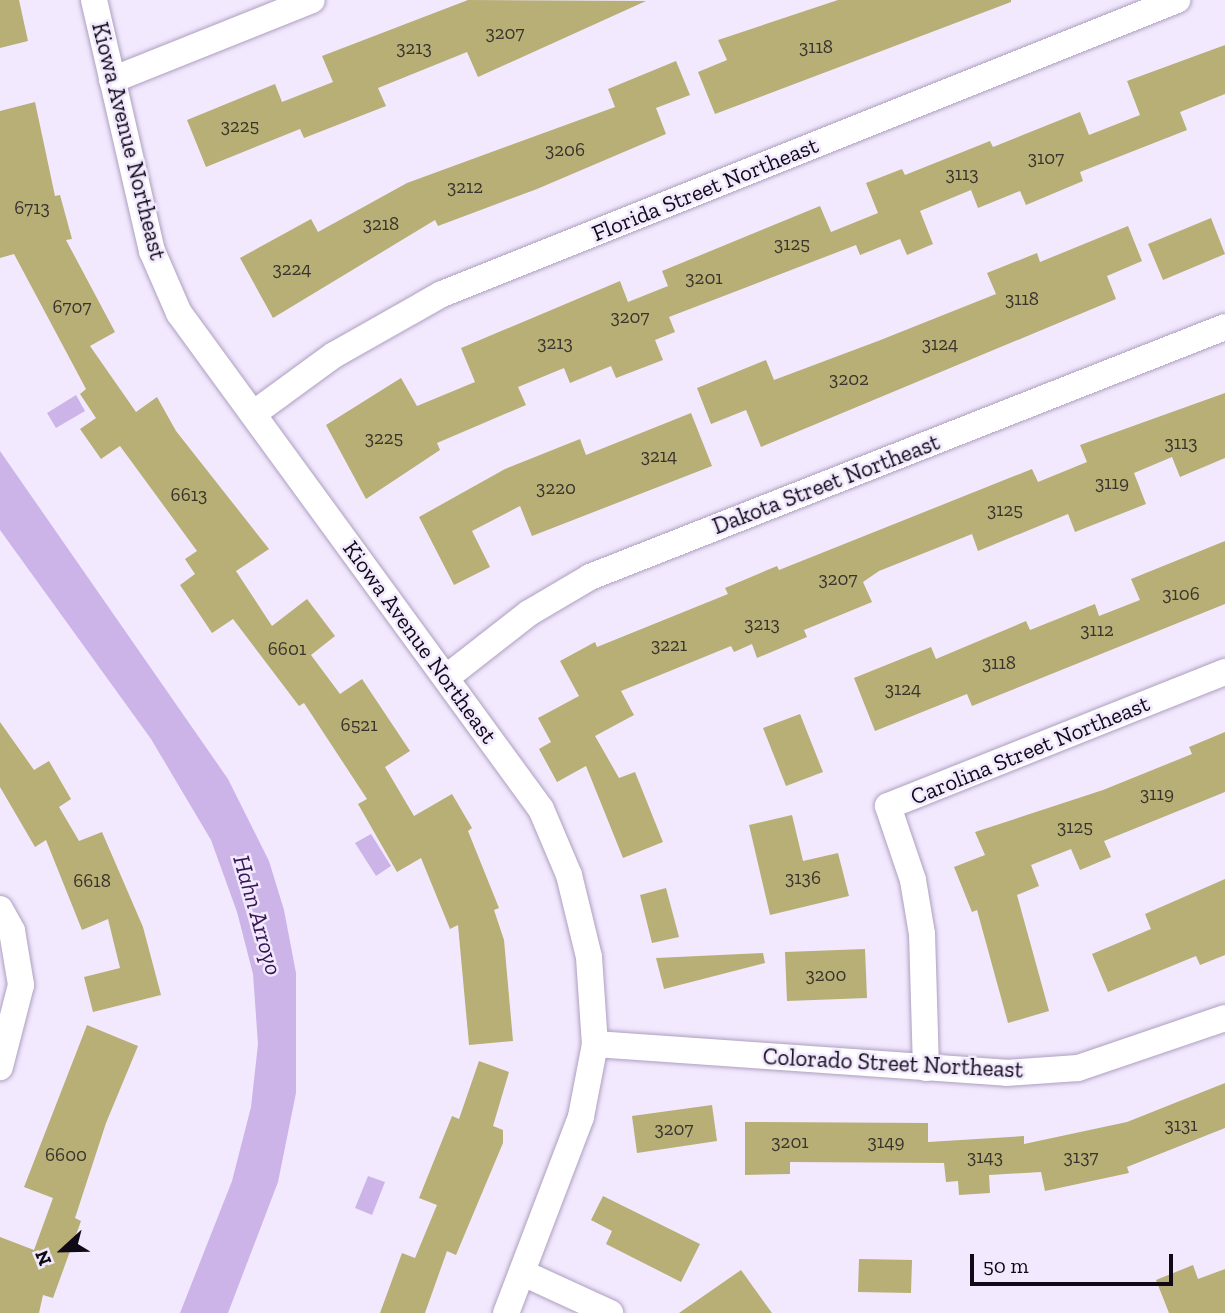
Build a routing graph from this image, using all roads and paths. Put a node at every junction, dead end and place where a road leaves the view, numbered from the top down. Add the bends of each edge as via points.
1 (94, 0) edge
2 (312, 0) edge
3 (1177, 0) edge
4 (112, 79) junction
5 (1225, 327) edge
6 (253, 414) junction
7 (1225, 672) edge
8 (447, 677) junction
9 (0, 909) edge
10 (1225, 1018) edge
11 (595, 1044) junction
12 (0, 1067) edge
13 (926, 1069) junction
14 (523, 1273) junction
15 (506, 1313) edge
16 (610, 1313) edge

1 - 4 street, Kiowa Avenue Northeast
2 - 4 street
3 - 6 street, Florida Street Northeast via 442,294 334,355
4 - 6 street, Kiowa Avenue Northeast via 152,251 179,313
5 - 8 street, Dakota Street Northeast via 590,577 529,613
6 - 8 street, Kiowa Avenue Northeast
7 - 13 street, Carolina Street Northeast via 888,806 913,880 922,934
8 - 11 street, Kiowa Avenue Northeast via 541,809 569,875 589,957
9 - 12 street via 12,931 22,985
10 - 13 street, Colorado Street Northeast via 1078,1068
11 - 13 street, Colorado Street Northeast
11 - 14 street, Kiowa Avenue Northeast via 581,1117
14 - 15 street, Kiowa Avenue Northeast
14 - 16 street

